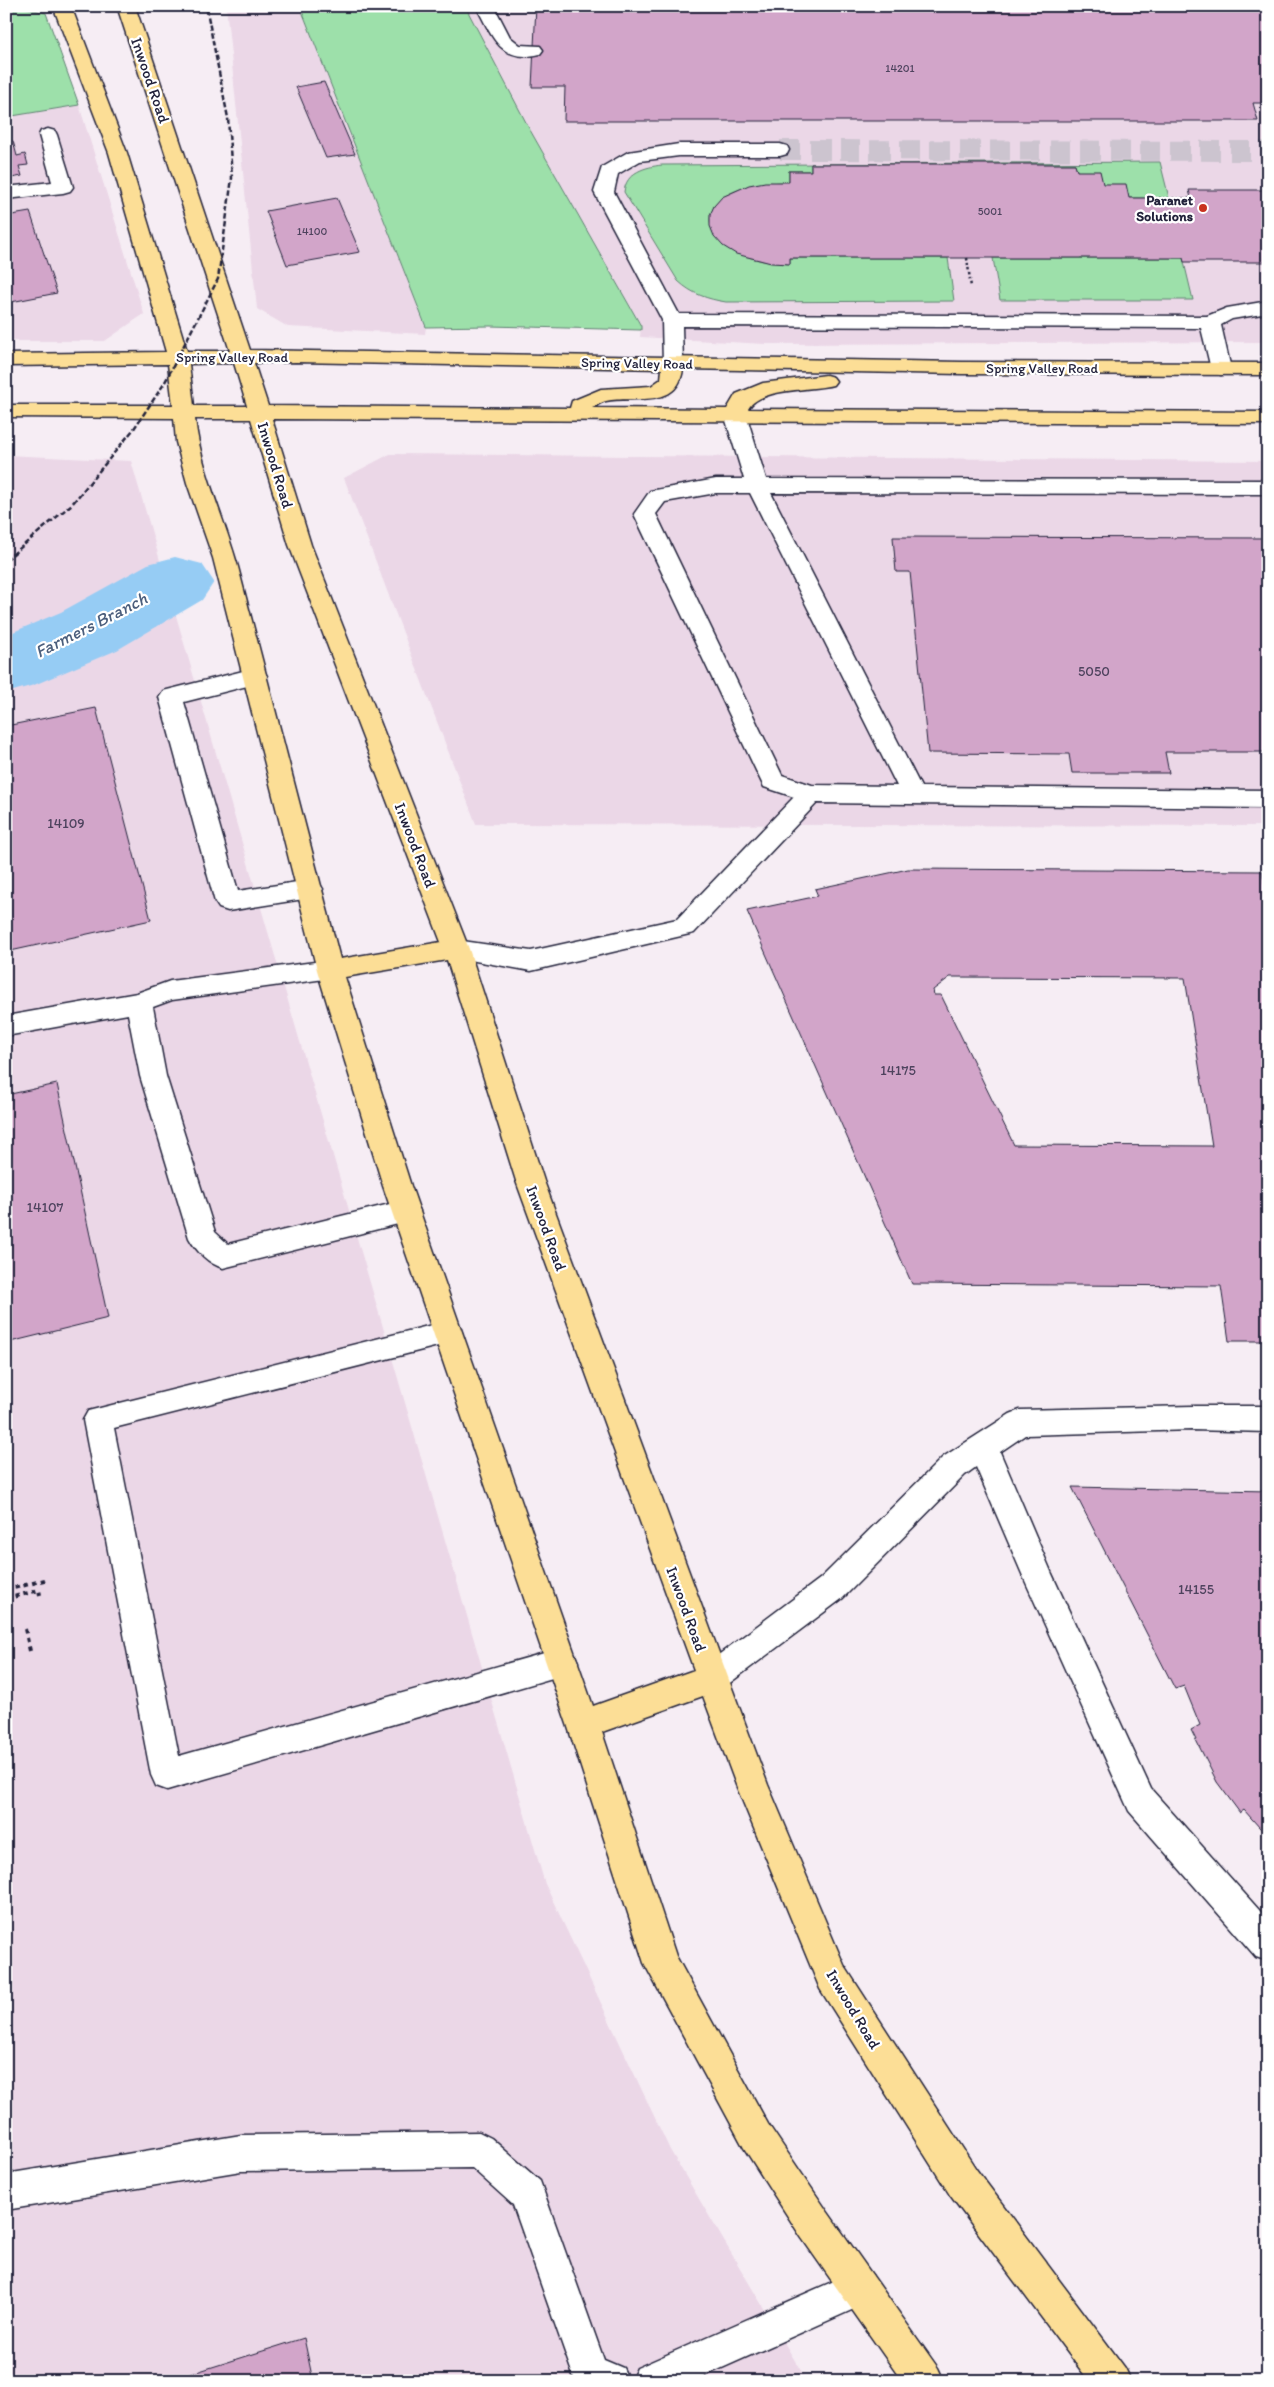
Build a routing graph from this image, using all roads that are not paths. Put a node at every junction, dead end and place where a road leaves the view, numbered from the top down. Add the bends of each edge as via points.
1 (62, 6) edge
2 (126, 6) edge
3 (485, 6) edge
4 (534, 50) dead end
5 (48, 135) dead end
6 (780, 150) tunnel mouth
7 (6, 193) edge
8 (1268, 307) edge
9 (672, 320) junction
10 (1210, 322) junction
11 (178, 357) junction
12 (243, 358) junction
13 (6, 360) edge
14 (673, 364) junction
15 (962, 368) junction
16 (1221, 369) junction
17 (1268, 369) edge
18 (6, 411) edge
19 (184, 412) junction
20 (260, 412) junction
21 (564, 413) junction
22 (735, 414) junction
23 (1268, 418) edge
24 (757, 486) junction
25 (1268, 487) edge
26 (255, 676) junction
27 (811, 794) junction
28 (913, 795) junction
29 (1268, 799) edge
30 (310, 888) junction
31 (456, 949) junction
32 (330, 970) junction
33 (138, 1002) junction
34 (6, 1026) edge
35 (406, 1211) junction
36 (448, 1334) junction
37 (1268, 1419) edge
38 (983, 1448) junction
39 (562, 1662) junction
40 (712, 1678) junction
41 (583, 1724) junction
42 (1268, 1945) edge
43 (6, 2192) edge
44 (859, 2288) junction
45 (610, 2381) edge
46 (650, 2381) edge
47 (925, 2381) edge
48 (1112, 2381) edge

1 - 11 main road via 118,153
2 - 12 main road, Inwood Road
3 - 4 street via 503,40 516,50
5 - 7 street via 63,187
6 - 9 street via 679,150 635,156 609,171 604,192
8 - 10 street via 1236,312
9 - 10 street
9 - 14 street
10 - 16 street
11 - 12 main road, Spring Valley Road
11 - 13 main road, Spring Valley Road
11 - 19 main road
12 - 14 main road, Spring Valley Road via 296,356
12 - 20 main road, Inwood Road
14 - 15 main road, Spring Valley Road
14 - 21 main road via 671,382 656,392 601,395
15 - 16 main road, Spring Valley Road
15 - 22 main road via 770,386 743,399
16 - 17 main road, Spring Valley Road
18 - 19 main road
19 - 20 main road
19 - 26 main road via 196,475 224,558
20 - 21 main road
20 - 31 main road, Inwood Road via 300,545
21 - 22 main road
22 - 23 main road
22 - 24 street
24 - 25 street
24 - 27 street via 716,486 658,496 645,514 773,781
24 - 28 street
26 - 30 main road
26 - 30 street via 171,696 228,902
27 - 28 street
27 - 31 street via 685,926 531,961
28 - 29 street
30 - 32 main road
31 - 32 main road
31 - 40 main road, Inwood Road via 530,1181
32 - 33 street via 170,991
32 - 35 main road
33 - 34 street
33 - 35 street via 153,1076 203,1238 223,1257
35 - 36 main road
36 - 39 main road
36 - 39 street via 98,1420 167,1775
37 - 38 street via 1020,1423
38 - 40 street via 954,1466 832,1588
38 - 42 street via 1140,1800
39 - 41 main road
40 - 41 main road
40 - 48 main road, Inwood Road via 752,1785 832,1977 963,2182
41 - 44 main road via 661,1963 756,2136
43 - 45 street via 241,2153 478,2150 527,2194 590,2373
44 - 46 street
44 - 47 main road

